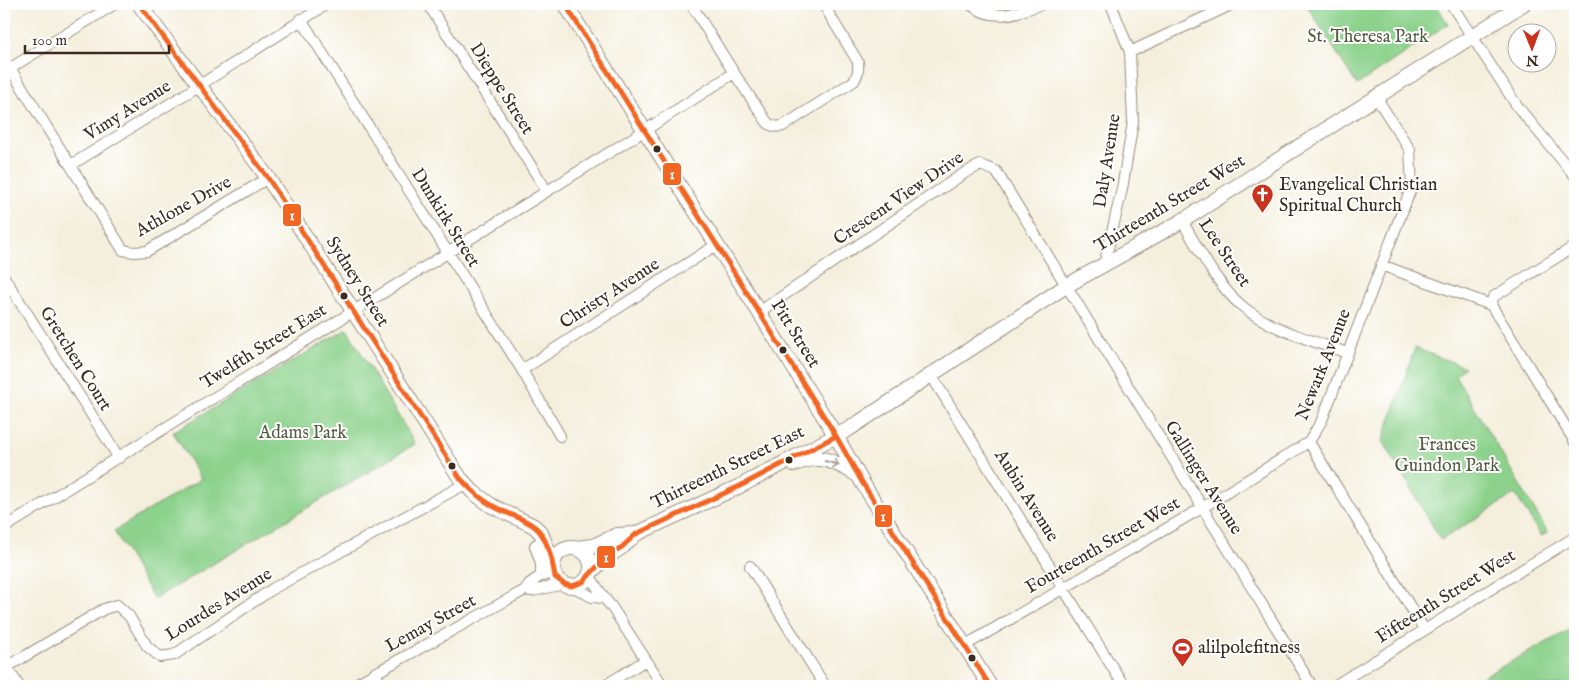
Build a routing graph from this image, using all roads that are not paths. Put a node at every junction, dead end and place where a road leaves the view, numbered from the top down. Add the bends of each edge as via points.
1 (114, 4) edge
2 (139, 4) edge
3 (327, 4) edge
4 (428, 4) edge
5 (565, 4) edge
6 (691, 4) edge
7 (822, 4) edge
8 (970, 4) edge
9 (1042, 4) edge
10 (1111, 4) edge
11 (1233, 4) edge
12 (1451, 4) edge
13 (1523, 4) edge
14 (301, 19) junction
15 (1472, 36) junction
16 (1130, 52) junction
17 (7, 70) edge
18 (734, 73) junction
19 (200, 85) junction
20 (1376, 97) junction
21 (644, 131) junction
22 (71, 165) junction
23 (1575, 176) edge
24 (268, 178) junction
25 (547, 192) junction
26 (1182, 221) junction
27 (716, 245) junction
28 (1575, 246) edge
29 (448, 253) junction
30 (1381, 265) junction
31 (1104, 266) junction
32 (4, 277) edge
33 (1066, 286) junction
34 (1491, 305) junction
35 (353, 311) junction
36 (759, 312) junction
37 (1348, 353) junction
38 (522, 370) junction
39 (931, 375) junction
40 (560, 436) dead end
41 (836, 436) junction
42 (1308, 442) junction
43 (1575, 442) edge
44 (118, 458) junction
45 (769, 471) junction
46 (858, 475) junction
47 (465, 484) junction
48 (1202, 508) junction
49 (4, 528) edge
50 (636, 534) junction
51 (1575, 537) edge
52 (576, 548) junction
53 (750, 566) dead end
54 (550, 568) junction
55 (590, 574) junction
56 (568, 585) junction
57 (1064, 587) junction
58 (525, 590) junction
59 (602, 598) junction
60 (1424, 629) junction
61 (964, 646) junction
62 (646, 660) junction
63 (6, 664) edge
64 (374, 673) junction
65 (19, 686) edge
66 (352, 686) edge
67 (383, 686) edge
68 (604, 686) edge
69 (662, 686) edge
70 (825, 686) edge
71 (990, 686) edge
72 (1124, 686) edge
73 (1312, 686) edge
74 (1334, 686) edge

1 - 17 street
2 - 19 street, Sydney Street
3 - 14 street, Vimy Avenue
4 - 25 street, Dieppe Street
5 - 21 street, Pitt Street
6 - 18 street
7 - 18 street via 858,62 858,76 854,81 778,127 767,122
8 - 9 street via 986,14 1015,14
10 - 16 street, Daly Avenue
11 - 16 street
12 - 15 street
13 - 15 street, Thirteenth Street West
14 - 19 street, Vimy Avenue
14 - 29 street, Dunkirk Street
15 - 20 street, Thirteenth Street West
15 - 23 street via 1517,106
16 - 31 street, Daly Avenue via 1133,122
17 - 22 street, Athlone Drive
18 - 21 street, Twelfth Street East
19 - 22 street, Vimy Avenue
19 - 24 street, Sydney Street
20 - 26 street, Thirteenth Street West
20 - 30 street, Newark Avenue via 1410,150 1412,186
21 - 25 street, Twelfth Street East
21 - 27 street, Pitt Street
22 - 24 street, Athlone Drive via 123,250 134,252 147,251
24 - 35 street, Sydney Street
25 - 29 street, Twelfth Street East
26 - 31 street, Thirteenth Street West
26 - 37 street, Lee Street via 1227,292 1242,307 1278,328
27 - 36 street, Pitt Street
27 - 38 street, Christy Avenue
28 - 34 street via 1493,297
29 - 35 street, Twelfth Street East
29 - 38 street, Dunkirk Street
30 - 34 street
30 - 37 street, Newark Avenue
31 - 33 street, Thirteenth Street West
32 - 44 street, Gretchen Court
33 - 36 street, Crescent View Drive via 996,171 980,165
33 - 39 street, Thirteenth Street West
33 - 48 street, Gallinger Avenue
34 - 43 street
35 - 44 street, Twelfth Street East
35 - 47 street, Sydney Street
36 - 41 street, Pitt Street
37 - 42 street, Newark Avenue via 1322,420
38 - 40 street, Dunkirk Street
39 - 41 street, Thirteenth Street West
39 - 57 street, Aubin Avenue
41 - 45 street, Thirteenth Street East
41 - 46 street, Pitt Street
42 - 48 street, Fourteenth Street West
42 - 60 street, Newark Avenue
44 - 49 street, Twelfth Street East
45 -> 46 street via 815,459 839,464
45 - 50 street, Thirteenth Street East
46 - 61 street, Pitt Street
47 - 54 street, Sydney Street via 492,506 534,526 541,533
47 - 63 street, Lourdes Avenue via 274,588 174,654 160,657 147,646 129,616 117,605 104,609
48 - 57 street, Fourteenth Street West
48 - 73 street, Gallinger Avenue
50 - 52 street, Thirteenth Street East via 616,534 593,546
50 - 55 street, Thirteenth Street East
51 - 60 street, Fifteenth Street West
52 - 54 street via 561,552
52 - 55 street via 588,557
53 - 70 street
54 - 56 street
54 - 58 street, Lemay Street
55 - 56 street via 584,582
55 - 59 street
56 - 58 street, Lemay Street
56 - 59 street via 592,597
57 - 61 street, Fourteenth Street West
57 - 72 street, Aubin Avenue
58 - 64 street, Lemay Street
59 - 62 street via 611,606
60 - 74 street, Fifteenth Street West
61 - 71 street, Pitt Street
62 - 68 street
62 - 69 street
63 - 65 street
64 - 66 street, Lemay Street
64 - 67 street

